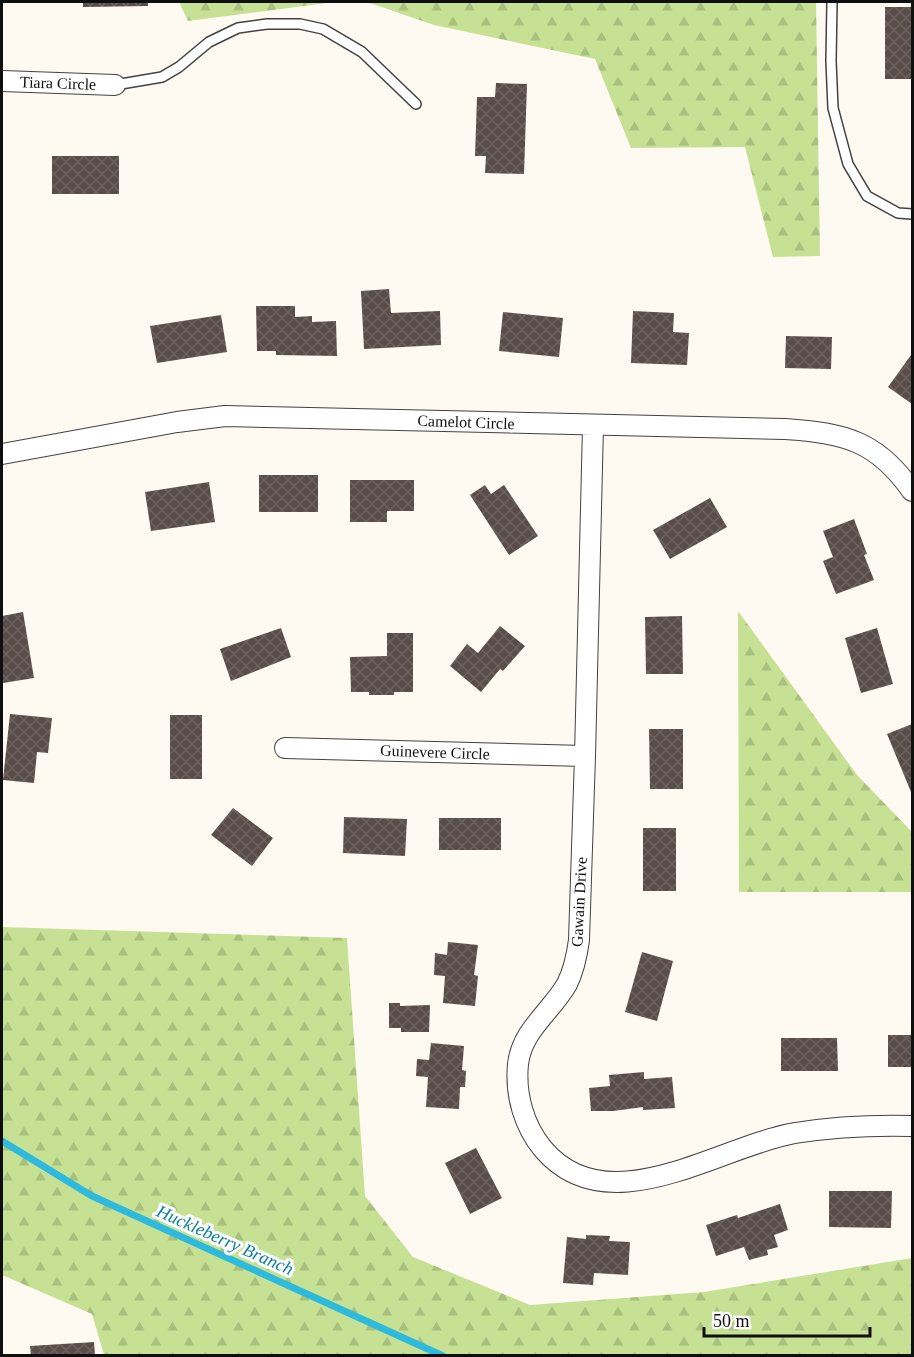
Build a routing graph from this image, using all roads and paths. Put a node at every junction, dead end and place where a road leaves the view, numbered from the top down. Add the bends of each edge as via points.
1 (832, 2) edge
2 (2, 81) edge
3 (115, 85) joint
4 (416, 104) dead end
5 (912, 213) edge
6 (593, 426) junction
7 (2, 454) edge
8 (912, 491) edge
9 (285, 748) dead end
10 (585, 756) junction
11 (912, 1126) edge

1 - 5 lane via 833,108 848,164 867,196 898,213
2 - 3 street, Tiara Circle
3 - 4 lane via 162,77 209,42 238,28 300,24 323,29 362,52
6 - 7 street, Camelot Circle via 225,417
6 - 8 street, Camelot Circle via 811,430 835,435 881,455
6 - 10 street, Gawain Drive
9 - 10 street, Guinevere Circle
10 - 11 street, Gawain Drive via 576,958 567,984 533,1027 518,1063 521,1105 528,1126 547,1154 581,1176 618,1183 665,1174 794,1133

